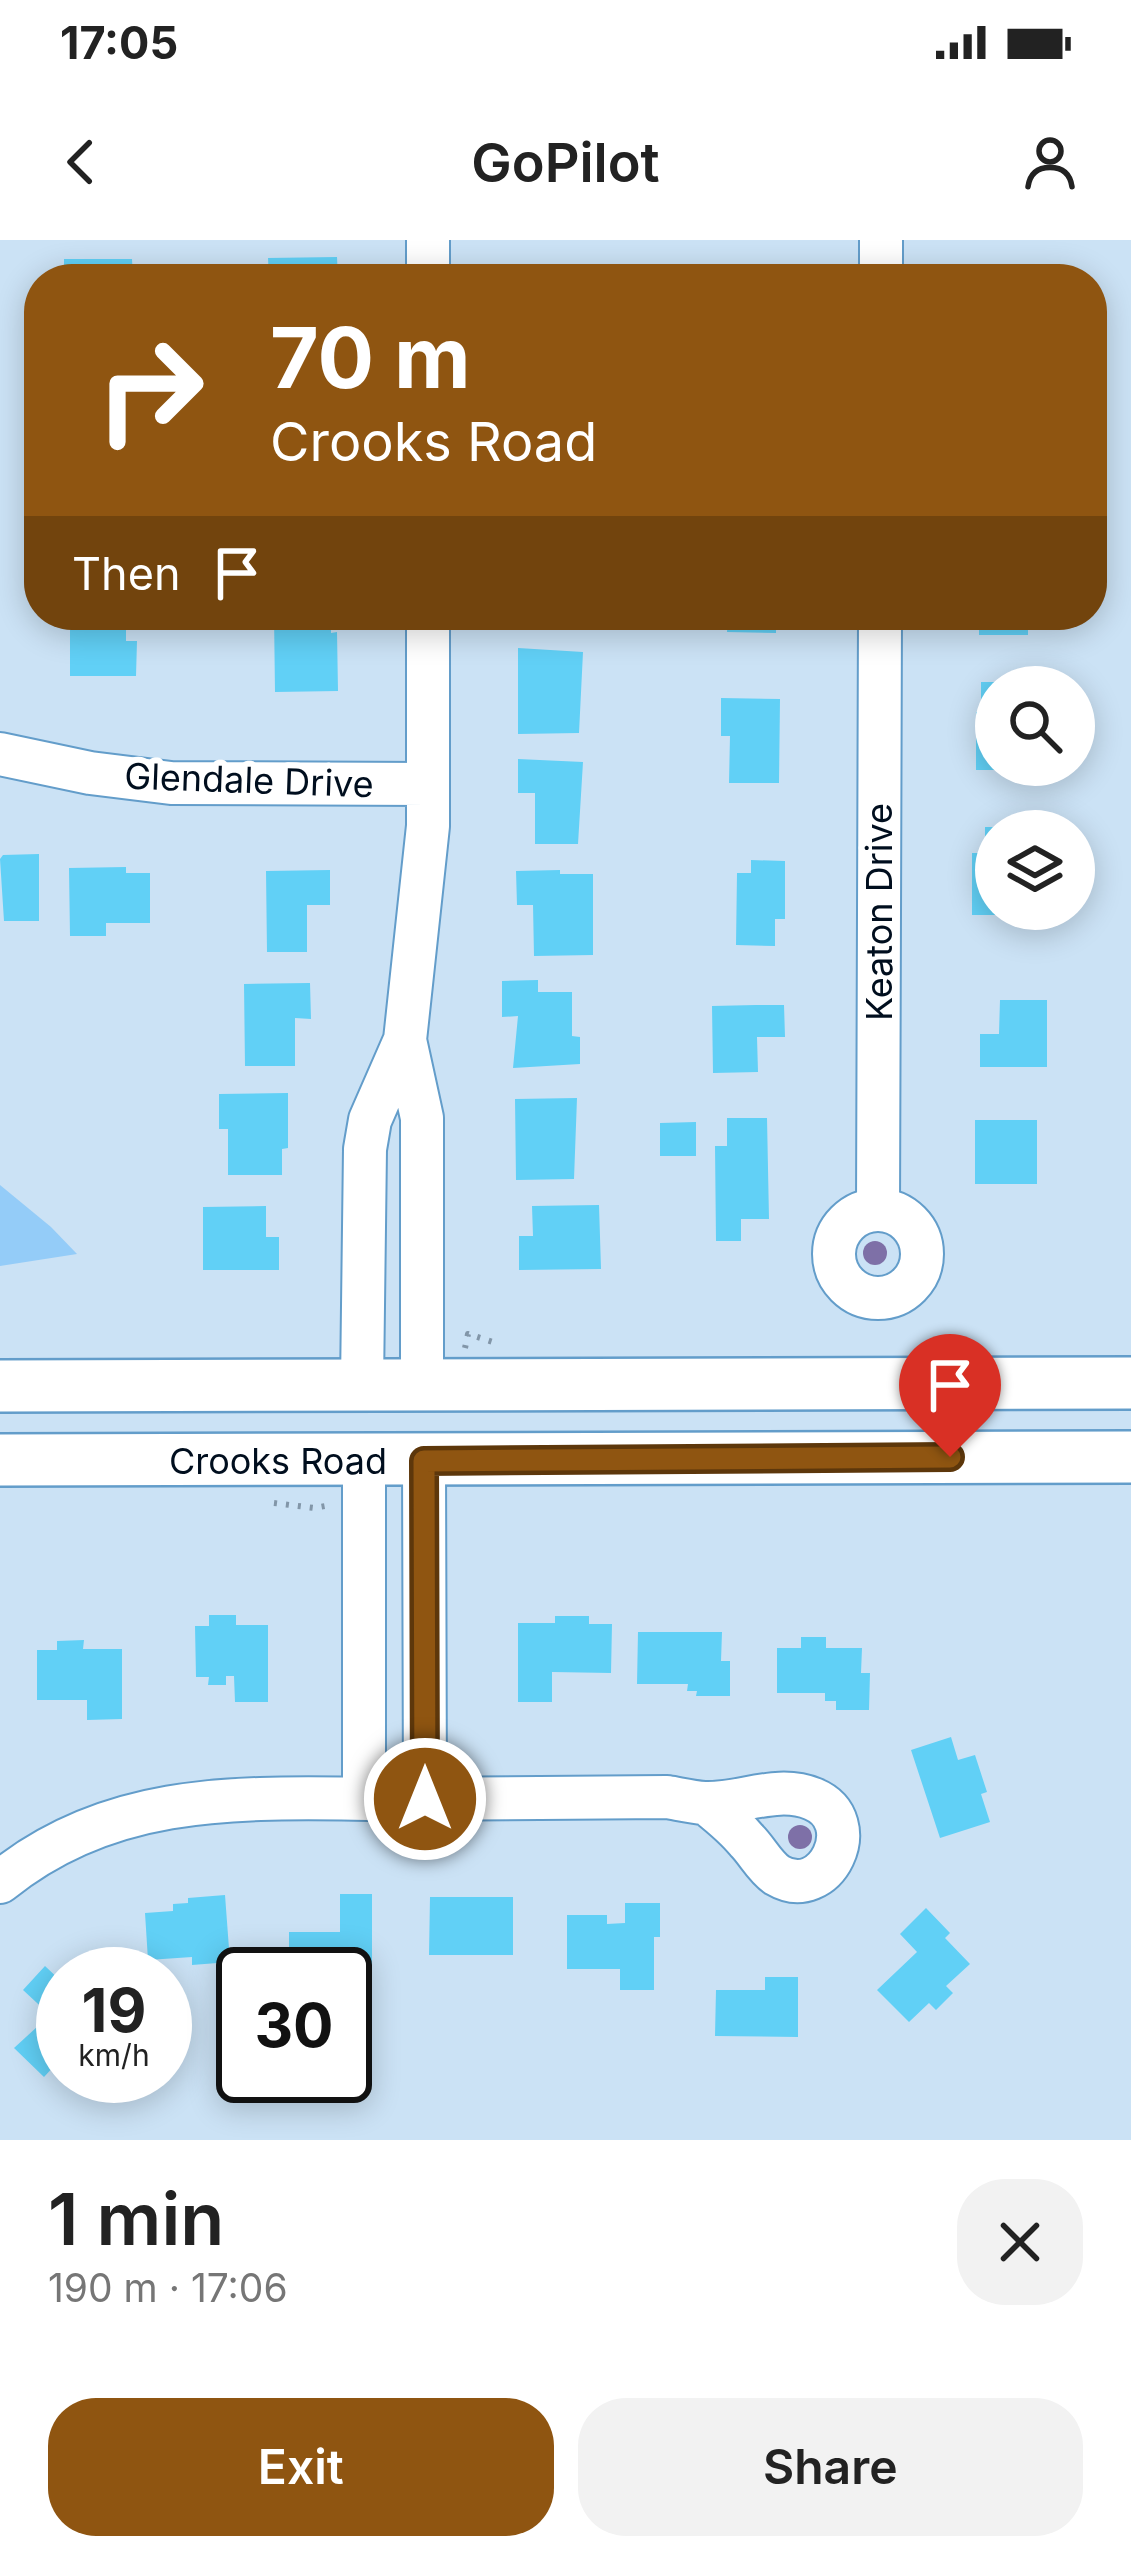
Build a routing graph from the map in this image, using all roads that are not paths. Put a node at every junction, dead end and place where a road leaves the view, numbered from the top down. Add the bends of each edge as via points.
1 (428, 630) edge
2 (880, 630) edge
3 (0, 754) edge
4 (428, 784) junction
5 (405, 1040) junction
6 (878, 1210) dead end
7 (362, 1384) junction
8 (422, 1384) junction
9 (1131, 1384) edge
10 (0, 1386) edge
11 (1131, 1457) edge
12 (0, 1460) edge
13 (364, 1461) junction
14 (424, 1461) junction
15 (364, 1799) junction
16 (425, 1799) junction
17 (706, 1803) dead end
18 (0, 1882) edge

1 - 4 street
2 - 6 street, Keaton Drive
3 - 4 street, Glendale Drive via 171,783
4 - 5 street
5 - 7 street via 365,1149
5 - 8 street via 422,1118
7 - 8 main road
7 - 10 main road
8 - 9 main road
11 - 14 main road, Crooks Road
12 - 13 main road, Crooks Road
13 - 14 main road, Crooks Road
13 - 15 street
14 - 16 street
15 - 16 street
15 - 18 street via 160,1806 82,1832
16 - 17 street

